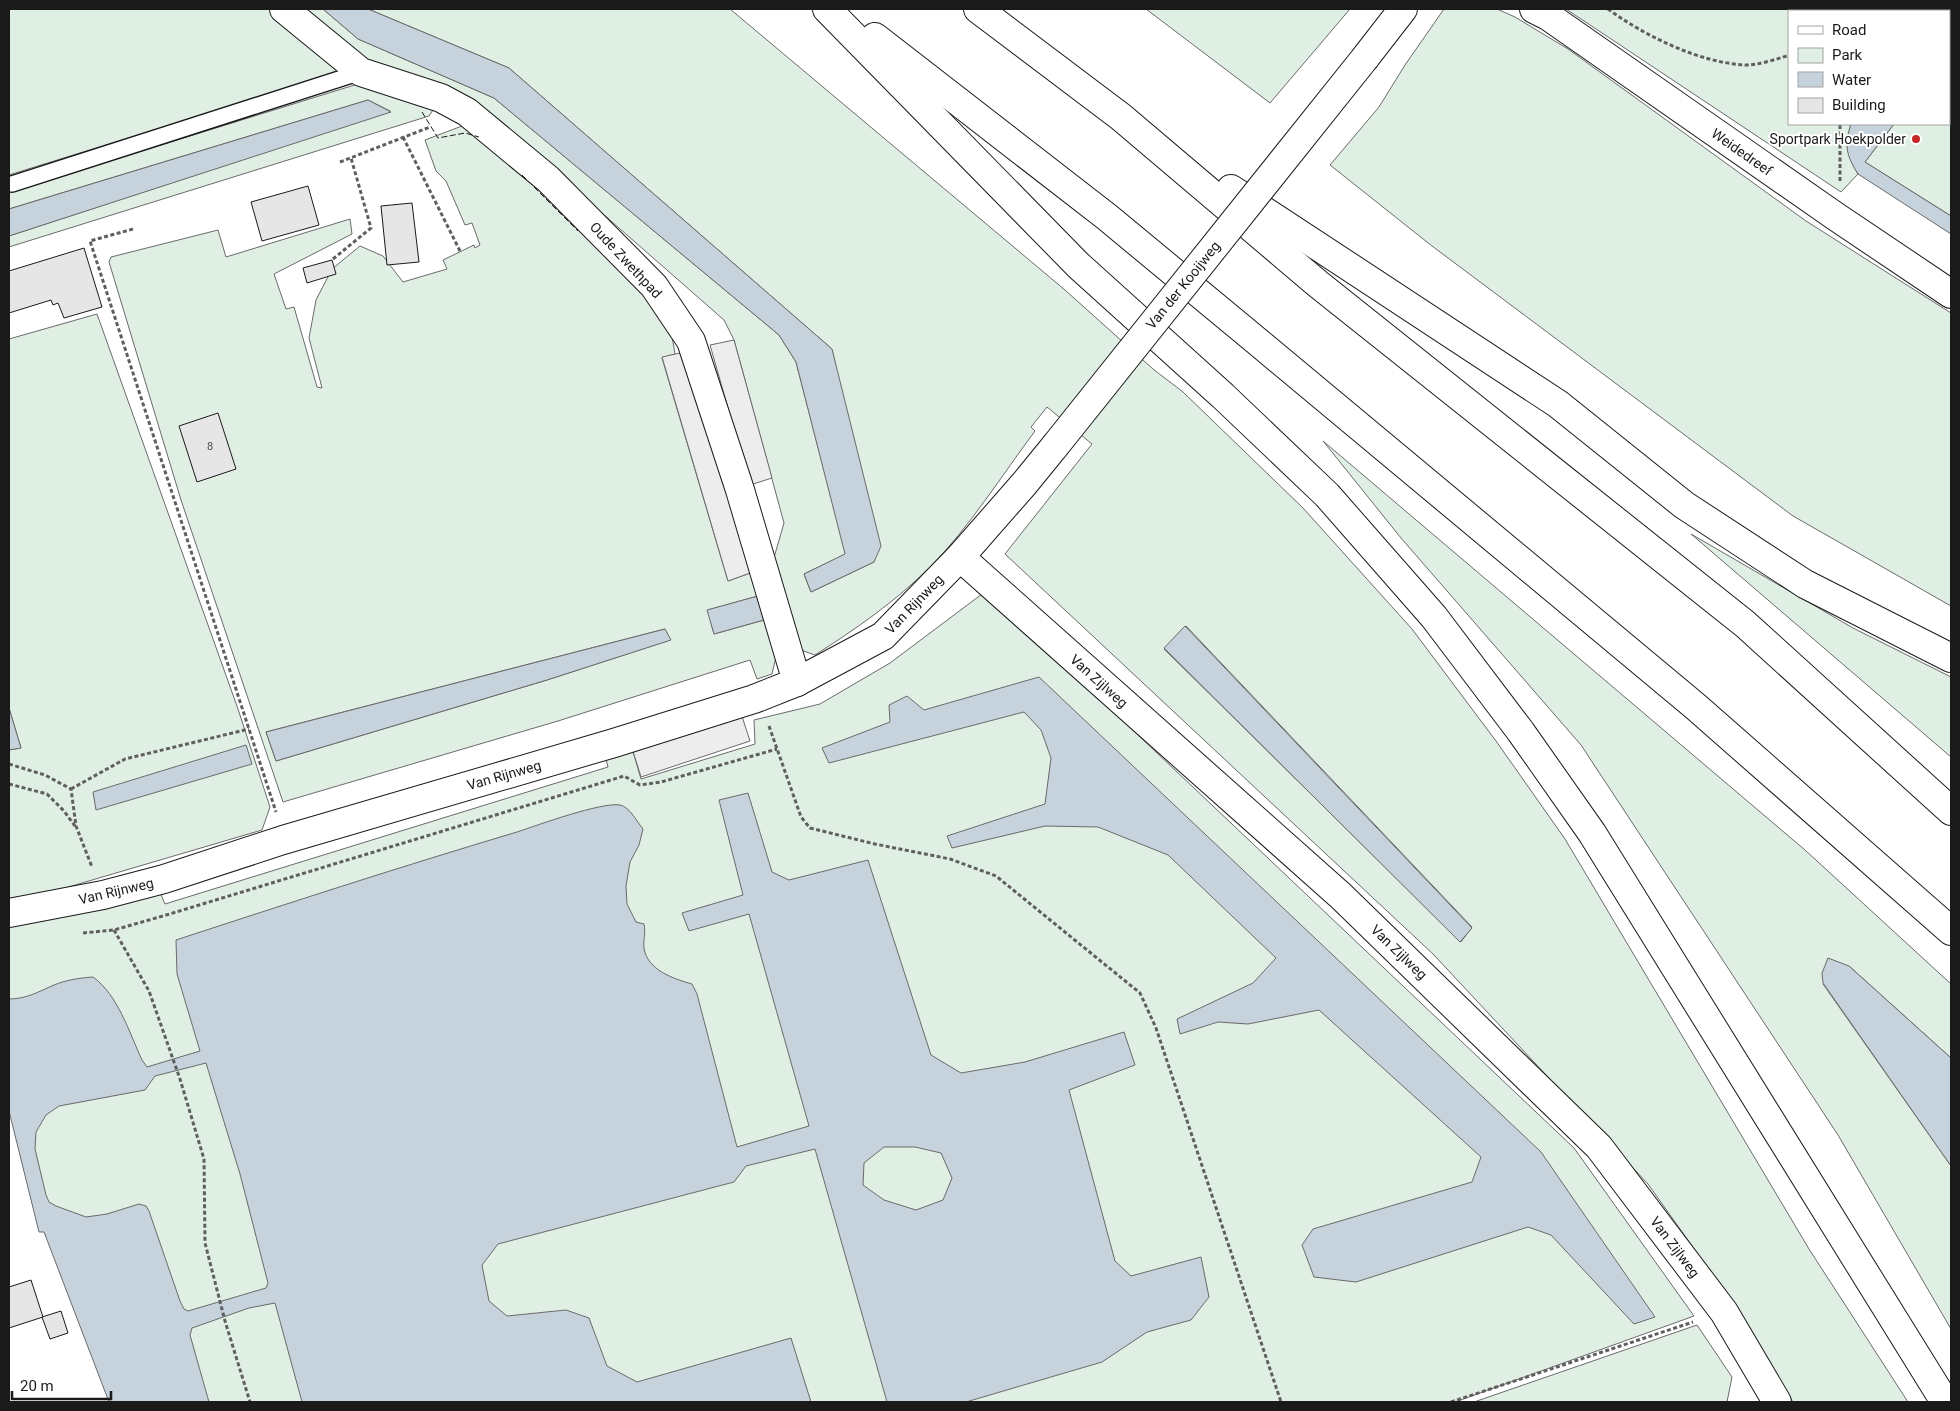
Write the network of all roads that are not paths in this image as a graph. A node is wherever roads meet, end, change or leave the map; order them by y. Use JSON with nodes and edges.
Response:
{"nodes":[{"id":1,"x":284,"y":9,"type":"edge"},
{"id":2,"x":827,"y":9,"type":"edge"},
{"id":3,"x":839,"y":9,"type":"edge"},
{"id":4,"x":978,"y":9,"type":"edge"},
{"id":5,"x":1403,"y":9,"type":"edge"},
{"id":6,"x":1534,"y":9,"type":"edge"},
{"id":7,"x":361,"y":72,"type":"junction"},
{"id":8,"x":1121,"y":117,"type":"junction"},
{"id":9,"x":12,"y":184,"type":"dead end"},
{"id":10,"x":1951,"y":294,"type":"edge"},
{"id":11,"x":960,"y":557,"type":"junction"},
{"id":12,"x":1951,"y":658,"type":"edge"},
{"id":13,"x":797,"y":682,"type":"junction"},
{"id":14,"x":1951,"y":811,"type":"edge"},
{"id":15,"x":9,"y":913,"type":"edge"},
{"id":16,"x":1951,"y":931,"type":"edge"},
{"id":17,"x":1777,"y":1402,"type":"edge"},
{"id":18,"x":1945,"y":1402,"type":"edge"}],
"edges":[{"from":1,"to":7,"type":"main road","name":"Oude Zwethpad"},
{"from":2,"to":18,"type":"main road"},
{"from":3,"to":16,"type":"main road"},
{"from":4,"to":8,"type":"main road"},
{"from":5,"to":11,"type":"main road","name":"Van der Kooijweg","bridge":true},
{"from":6,"to":10,"type":"main road","name":"Weidedreef"},
{"from":7,"to":9,"type":"lane"},
{"from":7,"to":13,"type":"main road","name":"Oude Zwethpad"},
{"from":8,"to":12,"type":"main road"},
{"from":8,"to":14,"type":"main road"},
{"from":11,"to":13,"type":"main road","name":"Van Rijnweg"},
{"from":11,"to":17,"type":"main road","name":"Van Zijlweg"},
{"from":13,"to":15,"type":"main road","name":"Van Rijnweg"}]}
